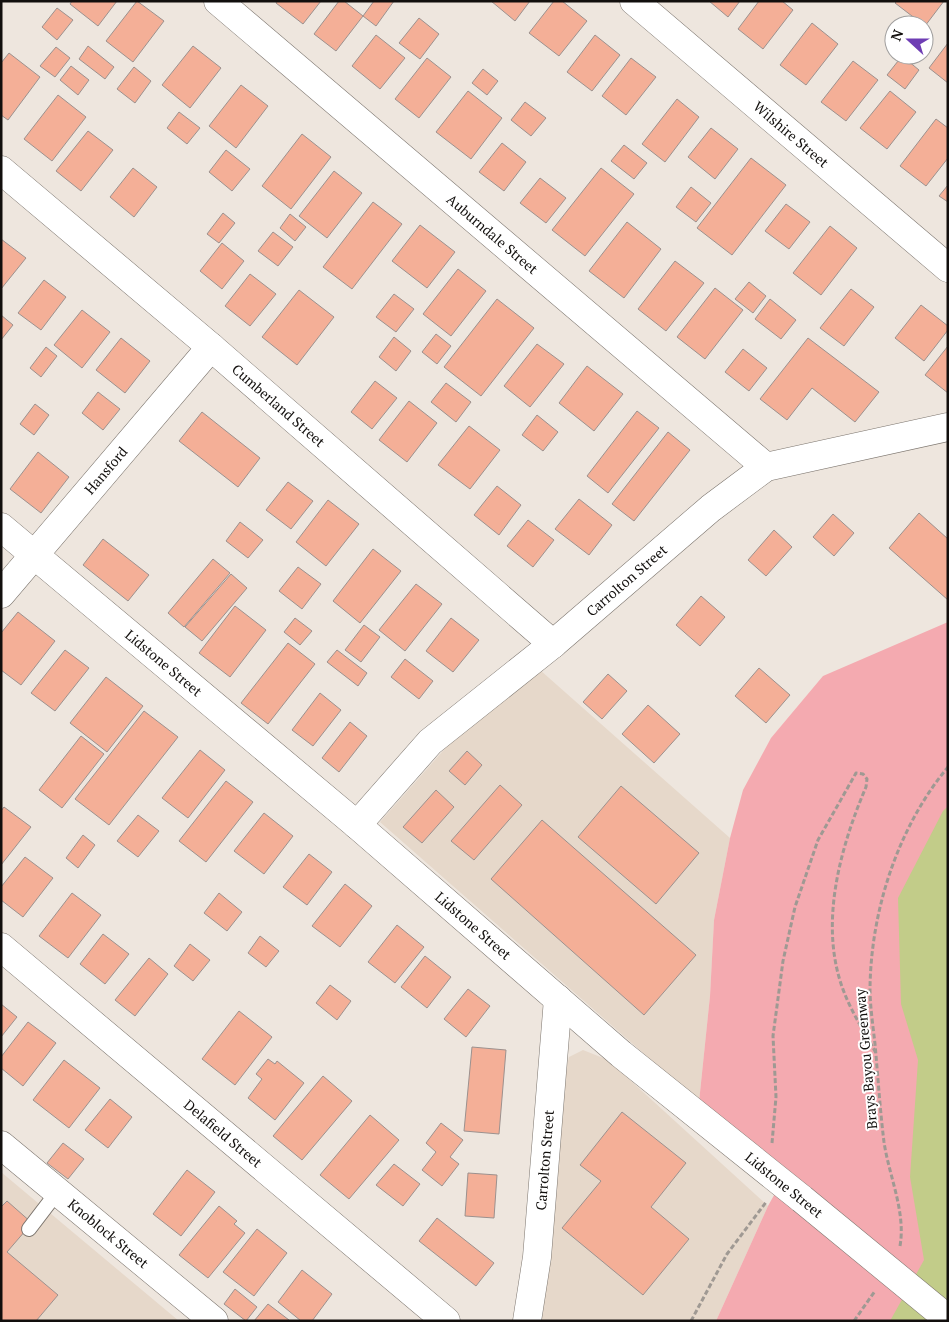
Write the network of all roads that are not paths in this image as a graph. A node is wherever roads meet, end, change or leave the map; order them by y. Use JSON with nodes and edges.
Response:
{"nodes":[{"id":1,"x":218,"y":1,"type":"edge"},
{"id":2,"x":634,"y":1,"type":"edge"},
{"id":3,"x":1,"y":170,"type":"edge"},
{"id":4,"x":948,"y":268,"type":"edge"},
{"id":5,"x":211,"y":346,"type":"junction"},
{"id":6,"x":948,"y":427,"type":"edge"},
{"id":7,"x":766,"y":467,"type":"junction"},
{"id":8,"x":1,"y":527,"type":"edge"},
{"id":9,"x":34,"y":555,"type":"junction"},
{"id":10,"x":1,"y":594,"type":"edge"},
{"id":11,"x":553,"y":644,"type":"junction"},
{"id":12,"x":357,"y":825,"type":"junction"},
{"id":13,"x":1,"y":947,"type":"edge"},
{"id":14,"x":558,"y":999,"type":"junction"},
{"id":15,"x":1,"y":1145,"type":"edge"},
{"id":16,"x":58,"y":1191,"type":"junction"},
{"id":17,"x":29,"y":1229,"type":"dead end"},
{"id":18,"x":948,"y":1319,"type":"edge"},
{"id":19,"x":214,"y":1321,"type":"edge"},
{"id":20,"x":446,"y":1321,"type":"edge"},
{"id":21,"x":527,"y":1321,"type":"edge"}],
"edges":[{"from":1,"to":7,"type":"street","name":"Auburndale Street"},
{"from":2,"to":4,"type":"street","name":"Wilshire Street"},
{"from":3,"to":5,"type":"street","name":"Cumberland Street"},
{"from":5,"to":9,"type":"street","name":"Hansford"},
{"from":5,"to":11,"type":"street","name":"Cumberland Street"},
{"from":6,"to":7,"type":"street","name":"Carrolton Street"},
{"from":7,"to":11,"type":"street","name":"Carrolton Street"},
{"from":8,"to":9,"type":"street","name":"Lidstone Street"},
{"from":9,"to":10,"type":"street","name":"Hansford"},
{"from":9,"to":12,"type":"street","name":"Lidstone Street"},
{"from":11,"to":12,"type":"street","name":"Carrolton Street"},
{"from":12,"to":14,"type":"street","name":"Lidstone Street"},
{"from":13,"to":20,"type":"street","name":"Delafield Street"},
{"from":14,"to":18,"type":"street","name":"Lidstone Street","bridge":true},
{"from":14,"to":21,"type":"street","name":"Carrolton Street"},
{"from":15,"to":16,"type":"street","name":"Knoblock Street"},
{"from":16,"to":17,"type":"lane"},
{"from":16,"to":19,"type":"street","name":"Knoblock Street"}]}
